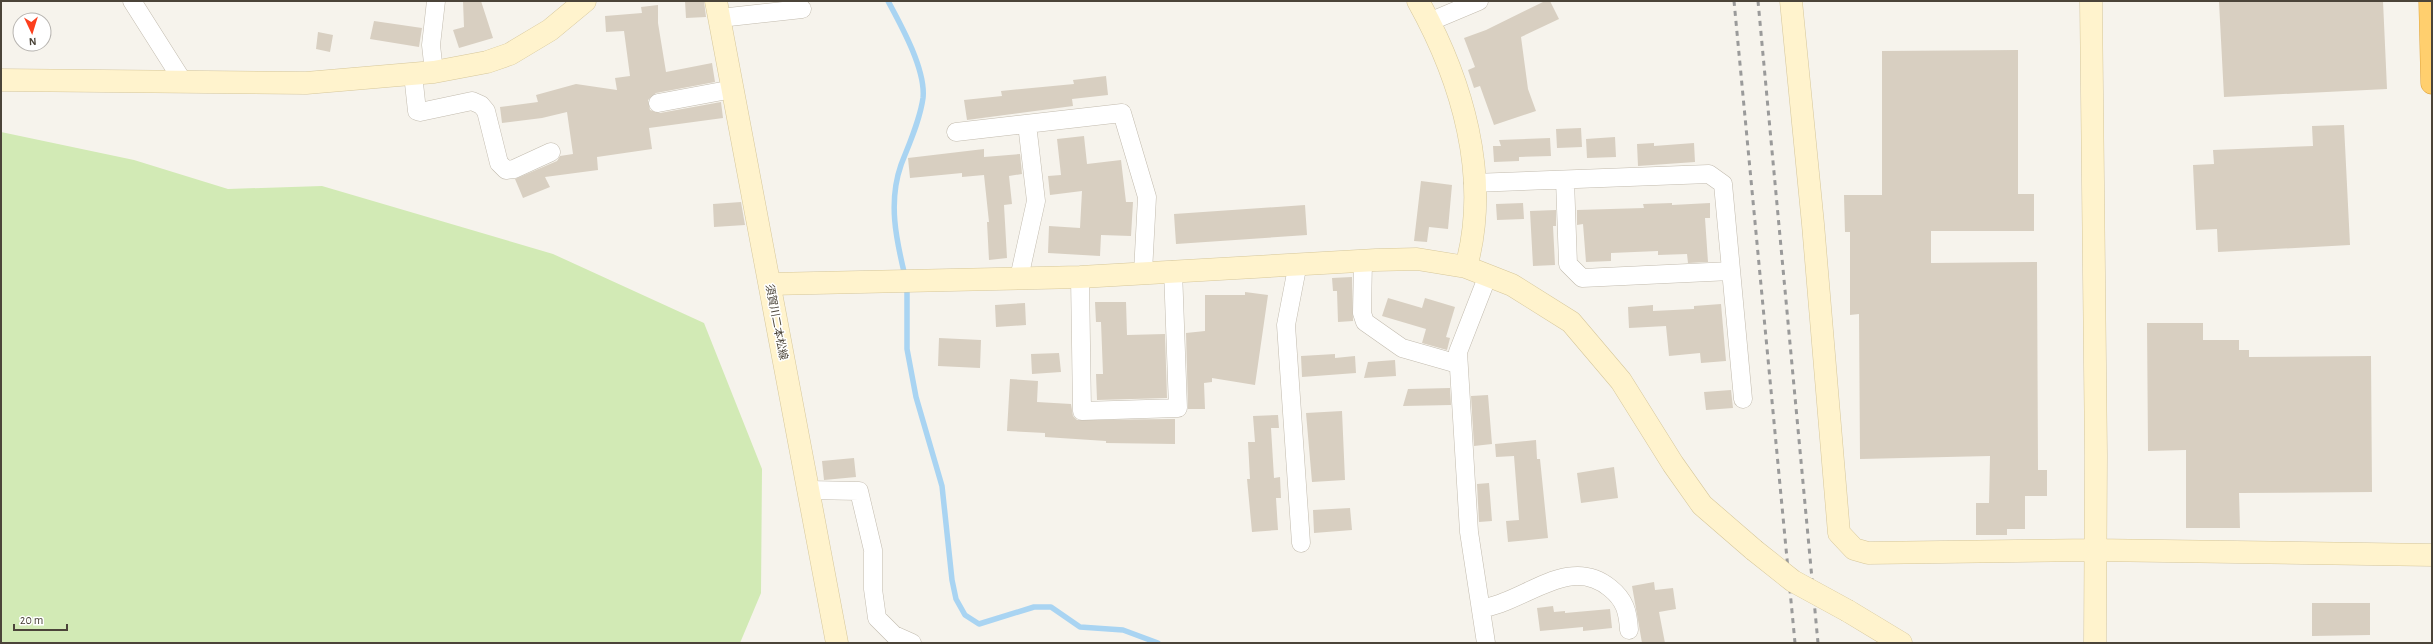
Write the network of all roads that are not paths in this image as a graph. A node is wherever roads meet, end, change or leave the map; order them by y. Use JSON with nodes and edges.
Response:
{"nodes":[{"id":1,"x":132,"y":1,"type":"edge"},
{"id":2,"x":149,"y":1,"type":"edge"},
{"id":3,"x":436,"y":1,"type":"edge"},
{"id":4,"x":585,"y":1,"type":"edge"},
{"id":5,"x":1418,"y":1,"type":"edge"},
{"id":6,"x":1480,"y":1,"type":"edge"},
{"id":7,"x":1791,"y":1,"type":"edge"},
{"id":8,"x":2091,"y":1,"type":"edge"},
{"id":9,"x":2430,"y":1,"type":"edge"},
{"id":10,"x":718,"y":9,"type":"edge"},
{"id":11,"x":802,"y":10,"type":"dead end"},
{"id":12,"x":144,"y":19,"type":"junction"},
{"id":13,"x":1429,"y":22,"type":"junction"},
{"id":14,"x":434,"y":72,"type":"junction"},
{"id":15,"x":413,"y":74,"type":"junction"},
{"id":16,"x":1,"y":80,"type":"edge"},
{"id":17,"x":184,"y":83,"type":"junction"},
{"id":18,"x":2432,"y":83,"type":"edge"},
{"id":19,"x":733,"y":89,"type":"junction"},
{"id":20,"x":658,"y":103,"type":"dead end"},
{"id":21,"x":1027,"y":124,"type":"junction"},
{"id":22,"x":956,"y":132,"type":"dead end"},
{"id":23,"x":551,"y":152,"type":"dead end"},
{"id":24,"x":1565,"y":180,"type":"junction"},
{"id":25,"x":1473,"y":183,"type":"junction"},
{"id":26,"x":1363,"y":260,"type":"junction"},
{"id":27,"x":1298,"y":263,"type":"junction"},
{"id":28,"x":1466,"y":267,"type":"junction"},
{"id":29,"x":1173,"y":270,"type":"junction"},
{"id":30,"x":1731,"y":271,"type":"junction"},
{"id":31,"x":1143,"y":272,"type":"junction"},
{"id":32,"x":1488,"y":275,"type":"junction"},
{"id":33,"x":1080,"y":277,"type":"junction"},
{"id":34,"x":1018,"y":278,"type":"junction"},
{"id":35,"x":770,"y":284,"type":"junction"},
{"id":36,"x":1458,"y":364,"type":"junction"},
{"id":37,"x":1743,"y":398,"type":"dead end"},
{"id":38,"x":808,"y":490,"type":"junction"},
{"id":39,"x":1301,"y":543,"type":"dead end"},
{"id":40,"x":2094,"y":550,"type":"junction"},
{"id":41,"x":2432,"y":555,"type":"edge"},
{"id":42,"x":1481,"y":609,"type":"junction"},
{"id":43,"x":1629,"y":630,"type":"dead end"},
{"id":44,"x":837,"y":643,"type":"edge"},
{"id":45,"x":912,"y":643,"type":"edge"},
{"id":46,"x":1486,"y":643,"type":"edge"},
{"id":47,"x":1901,"y":643,"type":"edge"},
{"id":48,"x":2095,"y":643,"type":"edge"}],
"edges":[{"from":1,"to":12,"type":"street"},
{"from":2,"to":12,"type":"street"},
{"from":3,"to":14,"type":"street"},
{"from":4,"to":14,"type":"street"},
{"from":5,"to":13,"type":"street"},
{"from":6,"to":13,"type":"street"},
{"from":7,"to":40,"type":"street"},
{"from":8,"to":40,"type":"street"},
{"from":9,"to":18,"type":"highway"},
{"from":10,"to":11,"type":"street"},
{"from":10,"to":19,"type":"street","name":"須賀川二本松線"},
{"from":12,"to":17,"type":"street"},
{"from":13,"to":25,"type":"street"},
{"from":14,"to":15,"type":"street"},
{"from":15,"to":17,"type":"street"},
{"from":15,"to":23,"type":"street"},
{"from":16,"to":17,"type":"street"},
{"from":19,"to":20,"type":"street"},
{"from":19,"to":35,"type":"street","name":"須賀川二本松線"},
{"from":21,"to":22,"type":"street"},
{"from":21,"to":31,"type":"street"},
{"from":21,"to":34,"type":"street"},
{"from":24,"to":25,"type":"street"},
{"from":24,"to":30,"type":"street"},
{"from":24,"to":30,"type":"street"},
{"from":25,"to":28,"type":"street"},
{"from":26,"to":27,"type":"street"},
{"from":26,"to":28,"type":"street"},
{"from":26,"to":36,"type":"street"},
{"from":27,"to":29,"type":"street"},
{"from":27,"to":39,"type":"street"},
{"from":28,"to":32,"type":"street"},
{"from":29,"to":31,"type":"street"},
{"from":29,"to":33,"type":"street"},
{"from":30,"to":37,"type":"street"},
{"from":31,"to":33,"type":"street"},
{"from":32,"to":36,"type":"street"},
{"from":32,"to":47,"type":"street","bridge":true},
{"from":33,"to":34,"type":"street"},
{"from":34,"to":35,"type":"street"},
{"from":35,"to":38,"type":"street","name":"須賀川二本松線"},
{"from":36,"to":42,"type":"street"},
{"from":38,"to":44,"type":"street","name":"須賀川二本松線"},
{"from":38,"to":45,"type":"street"},
{"from":40,"to":41,"type":"street"},
{"from":40,"to":48,"type":"street"},
{"from":42,"to":43,"type":"street"},
{"from":42,"to":46,"type":"street"}]}
